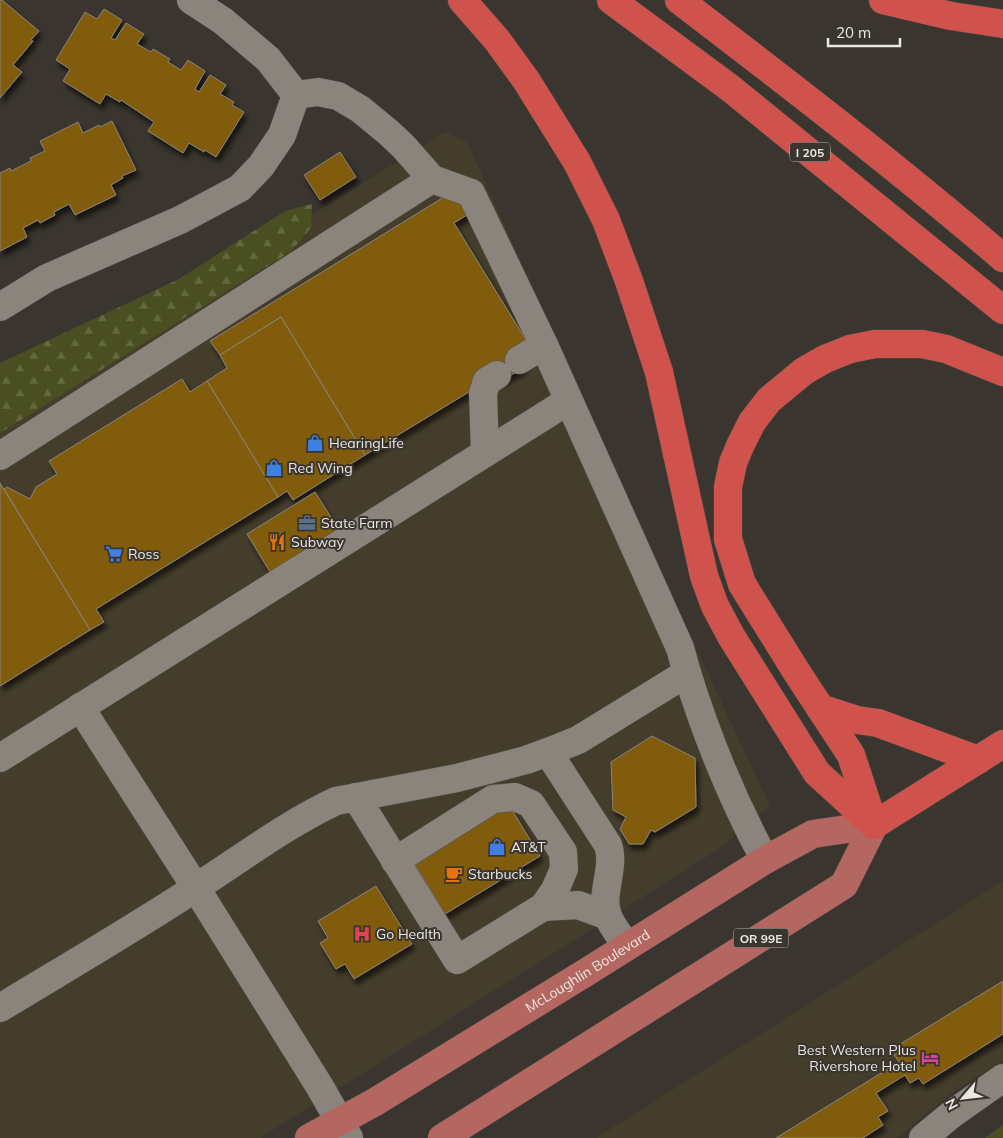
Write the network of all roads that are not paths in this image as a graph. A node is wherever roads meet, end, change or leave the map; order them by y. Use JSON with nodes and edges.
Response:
{"nodes":[{"id":1,"x":191,"y":0,"type":"edge"},
{"id":2,"x":462,"y":0,"type":"edge"},
{"id":3,"x":611,"y":0,"type":"edge"},
{"id":4,"x":679,"y":0,"type":"edge"},
{"id":5,"x":883,"y":0,"type":"edge"},
{"id":6,"x":1003,"y":24,"type":"edge"},
{"id":7,"x":296,"y":95,"type":"junction"},
{"id":8,"x":432,"y":179,"type":"junction"},
{"id":9,"x":1003,"y":258,"type":"edge"},
{"id":10,"x":0,"y":307,"type":"edge"},
{"id":11,"x":1003,"y":310,"type":"edge"},
{"id":12,"x":544,"y":344,"type":"junction"},
{"id":13,"x":1003,"y":372,"type":"edge"},
{"id":14,"x":568,"y":401,"type":"junction"},
{"id":15,"x":485,"y":453,"type":"junction"},
{"id":16,"x":0,"y":456,"type":"edge"},
{"id":17,"x":687,"y":673,"type":"junction"},
{"id":18,"x":80,"y":707,"type":"junction"},
{"id":19,"x":820,"y":708,"type":"junction"},
{"id":20,"x":1003,"y":744,"type":"edge"},
{"id":21,"x":548,"y":752,"type":"junction"},
{"id":22,"x":0,"y":758,"type":"edge"},
{"id":23,"x":978,"y":760,"type":"junction"},
{"id":24,"x":356,"y":797,"type":"junction"},
{"id":25,"x":874,"y":826,"type":"junction"},
{"id":26,"x":765,"y":860,"type":"junction"},
{"id":27,"x":395,"y":861,"type":"junction"},
{"id":28,"x":196,"y":888,"type":"junction"},
{"id":29,"x":543,"y":907,"type":"junction"},
{"id":30,"x":608,"y":916,"type":"junction"},
{"id":31,"x":627,"y":946,"type":"junction"},
{"id":32,"x":0,"y":1008,"type":"edge"},
{"id":33,"x":1003,"y":1078,"type":"edge"},
{"id":34,"x":345,"y":1129,"type":"edge"},
{"id":35,"x":309,"y":1138,"type":"edge"},
{"id":36,"x":442,"y":1138,"type":"edge"},
{"id":37,"x":923,"y":1138,"type":"edge"}],
"edges":[{"from":1,"to":7,"type":"street"},
{"from":2,"to":25,"type":"highway"},
{"from":3,"to":11,"type":"highway","number":"I 205"},
{"from":4,"to":9,"type":"highway","number":"I 205"},
{"from":5,"to":6,"type":"highway"},
{"from":7,"to":8,"type":"street"},
{"from":7,"to":10,"type":"street"},
{"from":8,"to":12,"type":"street"},
{"from":8,"to":16,"type":"street"},
{"from":12,"to":14,"type":"street"},
{"from":12,"to":15,"type":"street"},
{"from":13,"to":19,"type":"highway"},
{"from":14,"to":15,"type":"street"},
{"from":14,"to":17,"type":"street"},
{"from":15,"to":18,"type":"street"},
{"from":17,"to":21,"type":"street"},
{"from":17,"to":26,"type":"street"},
{"from":18,"to":22,"type":"street"},
{"from":18,"to":28,"type":"street"},
{"from":19,"to":23,"type":"highway"},
{"from":19,"to":25,"type":"highway"},
{"from":20,"to":23,"type":"highway","name":"McLoughlin Boulevard"},
{"from":21,"to":24,"type":"street"},
{"from":21,"to":30,"type":"street"},
{"from":23,"to":25,"type":"highway","name":"McLoughlin Boulevard"},
{"from":24,"to":27,"type":"street"},
{"from":24,"to":28,"type":"street"},
{"from":25,"to":26,"type":"main road","name":"McLoughlin Boulevard"},
{"from":25,"to":36,"type":"main road","number":"OR 99E"},
{"from":26,"to":31,"type":"main road","name":"McLoughlin Boulevard"},
{"from":27,"to":29,"type":"street"},
{"from":27,"to":29,"type":"street"},
{"from":28,"to":32,"type":"street"},
{"from":28,"to":34,"type":"street"},
{"from":29,"to":30,"type":"street"},
{"from":30,"to":31,"type":"street"},
{"from":31,"to":34,"type":"main road","name":"McLoughlin Boulevard"},
{"from":33,"to":37,"type":"street"},
{"from":34,"to":35,"type":"main road","name":"McLoughlin Boulevard"}]}
